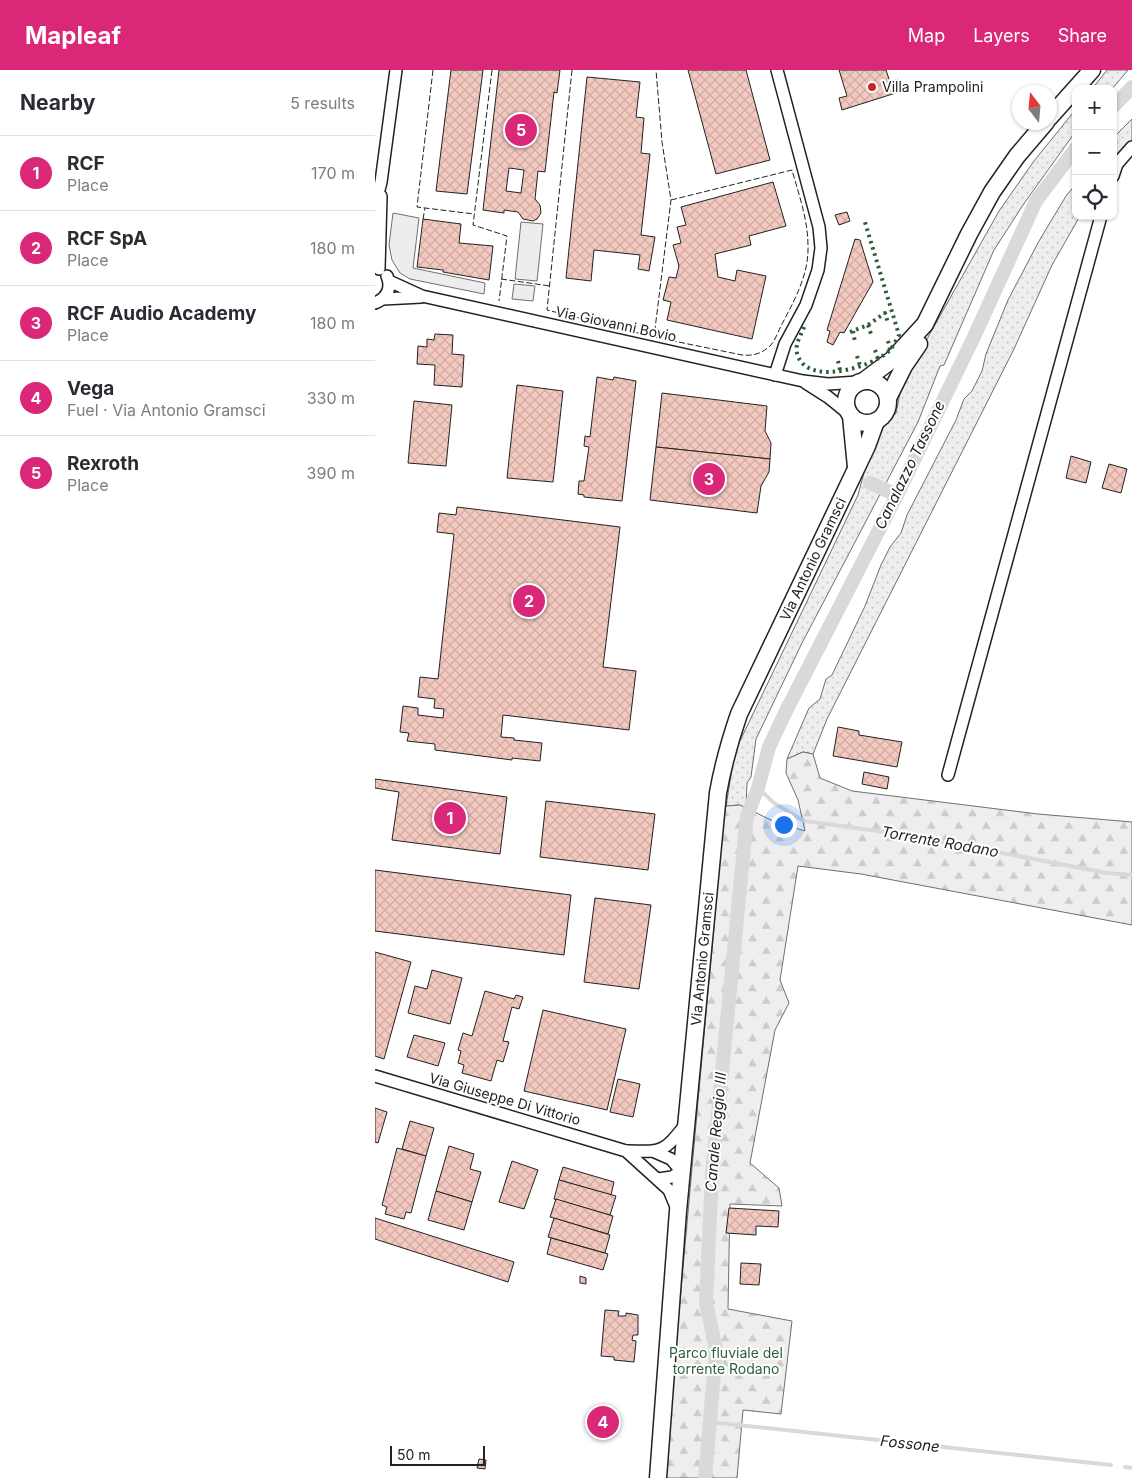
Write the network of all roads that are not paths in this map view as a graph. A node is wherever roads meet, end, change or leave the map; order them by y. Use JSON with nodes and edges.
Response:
{"nodes":[{"id":1,"x":396,"y":70,"type":"edge"},
{"id":2,"x":777,"y":70,"type":"edge"},
{"id":3,"x":1092,"y":70,"type":"edge"},
{"id":4,"x":1057,"y":109,"type":"edge"},
{"id":5,"x":1038,"y":130,"type":"edge"},
{"id":6,"x":1132,"y":147,"type":"edge"},
{"id":7,"x":379,"y":165,"type":"edge"},
{"id":8,"x":1113,"y":175,"type":"edge"},
{"id":9,"x":381,"y":182,"type":"junction"},
{"id":10,"x":375,"y":205,"type":"edge"},
{"id":11,"x":1100,"y":220,"type":"edge"},
{"id":12,"x":377,"y":269,"type":"edge"},
{"id":13,"x":389,"y":281,"type":"junction"},
{"id":14,"x":422,"y":296,"type":"junction"},
{"id":15,"x":377,"y":303,"type":"edge"},
{"id":16,"x":925,"y":324,"type":"junction"},
{"id":17,"x":775,"y":375,"type":"junction"},
{"id":18,"x":803,"y":381,"type":"junction"},
{"id":19,"x":862,"y":381,"type":"junction"},
{"id":20,"x":888,"y":398,"type":"junction"},
{"id":21,"x":850,"y":415,"type":"junction"},
{"id":22,"x":876,"y":421,"type":"junction"},
{"id":23,"x":856,"y":467,"type":"junction"},
{"id":24,"x":948,"y":775,"type":"dead end"},
{"id":25,"x":375,"y":1076,"type":"edge"},
{"id":26,"x":686,"y":1124,"type":"junction"},
{"id":27,"x":626,"y":1151,"type":"junction"},
{"id":28,"x":655,"y":1152,"type":"junction"},
{"id":29,"x":681,"y":1171,"type":"junction"},
{"id":30,"x":657,"y":1179,"type":"junction"},
{"id":31,"x":678,"y":1212,"type":"junction"},
{"id":32,"x":658,"y":1478,"type":"edge"}],
"edges":[{"from":1,"to":7,"type":"street"},
{"from":2,"to":17,"type":"street"},
{"from":3,"to":4,"type":"street"},
{"from":5,"to":16,"type":"street","name":"Via Antonio Gramsci"},
{"from":6,"to":8,"type":"street"},
{"from":7,"to":9,"type":"street"},
{"from":9,"to":10,"type":"street"},
{"from":9,"to":12,"type":"street"},
{"from":11,"to":24,"type":"street"},
{"from":12,"to":13,"type":"street"},
{"from":13,"to":14,"type":"street","name":"Via Giovanni Bovio"},
{"from":13,"to":15,"type":"street"},
{"from":14,"to":15,"type":"street","name":"Via Giovanni Bovio"},
{"from":14,"to":17,"type":"street","name":"Via Giovanni Bovio"},
{"from":16,"to":19,"type":"street","name":"Via Antonio Gramsci"},
{"from":16,"to":20,"type":"street","name":"Via Antonio Gramsci"},
{"from":17,"to":18,"type":"street","name":"Via Giovanni Bovio"},
{"from":18,"to":19,"type":"street","name":"Via Giovanni Bovio"},
{"from":18,"to":21,"type":"street","name":"Via Giovanni Bovio"},
{"from":19,"to":20,"type":"street"},
{"from":19,"to":21,"type":"street","name":"Via Antonio Gramsci"},
{"from":20,"to":22,"type":"street","name":"Via Antonio Gramsci"},
{"from":21,"to":22,"type":"street"},
{"from":21,"to":23,"type":"street","name":"Via Antonio Gramsci"},
{"from":22,"to":23,"type":"street","name":"Via Antonio Gramsci"},
{"from":23,"to":26,"type":"street","name":"Via Antonio Gramsci"},
{"from":25,"to":27,"type":"street","name":"Via Giuseppe Di Vittorio"},
{"from":26,"to":28,"type":"street"},
{"from":26,"to":29,"type":"street","name":"Via Antonio Gramsci"},
{"from":27,"to":28,"type":"street","name":"Via Giuseppe Di Vittorio"},
{"from":27,"to":30,"type":"street","name":"Via Giuseppe Di Vittorio"},
{"from":28,"to":29,"type":"street","name":"Via Giuseppe Di Vittorio"},
{"from":29,"to":30,"type":"street"},
{"from":29,"to":31,"type":"street","name":"Via Antonio Gramsci"},
{"from":30,"to":31,"type":"street","name":"Via Giuseppe Di Vittorio"},
{"from":31,"to":32,"type":"street","name":"Via Antonio Gramsci"}]}
